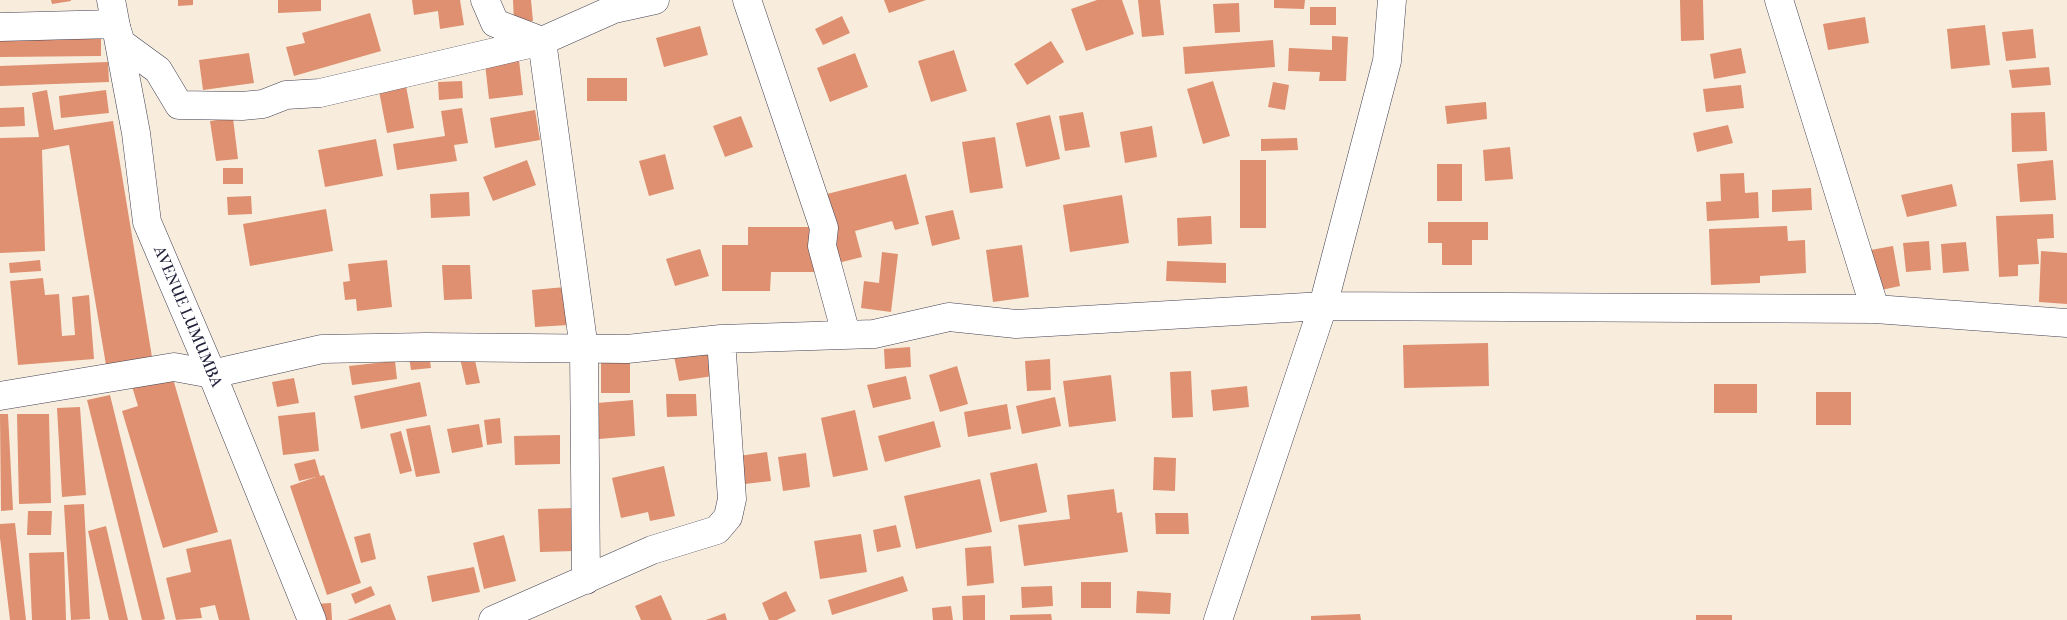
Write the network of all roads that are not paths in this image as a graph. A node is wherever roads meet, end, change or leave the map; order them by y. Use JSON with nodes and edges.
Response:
{"nodes":[{"id":1,"x":485,"y":0,"type":"edge"},
{"id":2,"x":655,"y":0,"type":"edge"},
{"id":3,"x":747,"y":0,"type":"edge"},
{"id":4,"x":1392,"y":0,"type":"edge"},
{"id":5,"x":1779,"y":0,"type":"edge"},
{"id":6,"x":113,"y":12,"type":"edge"},
{"id":7,"x":0,"y":28,"type":"edge"},
{"id":8,"x":542,"y":41,"type":"junction"},
{"id":9,"x":1323,"y":306,"type":"junction"},
{"id":10,"x":1875,"y":309,"type":"junction"},
{"id":11,"x":2067,"y":323,"type":"edge"},
{"id":12,"x":846,"y":334,"type":"junction"},
{"id":13,"x":721,"y":339,"type":"junction"},
{"id":14,"x":584,"y":349,"type":"junction"},
{"id":15,"x":212,"y":374,"type":"junction"},
{"id":16,"x":0,"y":396,"type":"edge"},
{"id":17,"x":586,"y":580,"type":"junction"},
{"id":18,"x":312,"y":620,"type":"edge"},
{"id":19,"x":493,"y":620,"type":"edge"},
{"id":20,"x":1218,"y":620,"type":"edge"}],
"edges":[{"from":1,"to":8,"type":"street"},
{"from":2,"to":8,"type":"street"},
{"from":3,"to":12,"type":"street"},
{"from":4,"to":9,"type":"street"},
{"from":5,"to":10,"type":"street"},
{"from":6,"to":7,"type":"street"},
{"from":6,"to":8,"type":"street"},
{"from":6,"to":15,"type":"street","name":"AVENUE LUMUMBA"},
{"from":8,"to":14,"type":"street"},
{"from":9,"to":10,"type":"street"},
{"from":9,"to":12,"type":"street"},
{"from":9,"to":20,"type":"street"},
{"from":10,"to":11,"type":"street"},
{"from":12,"to":13,"type":"street"},
{"from":13,"to":14,"type":"street"},
{"from":13,"to":17,"type":"street"},
{"from":14,"to":15,"type":"street"},
{"from":14,"to":17,"type":"street"},
{"from":15,"to":16,"type":"street"},
{"from":15,"to":18,"type":"street","name":"AVENUE LUMUMBA"},
{"from":17,"to":19,"type":"street"}]}
